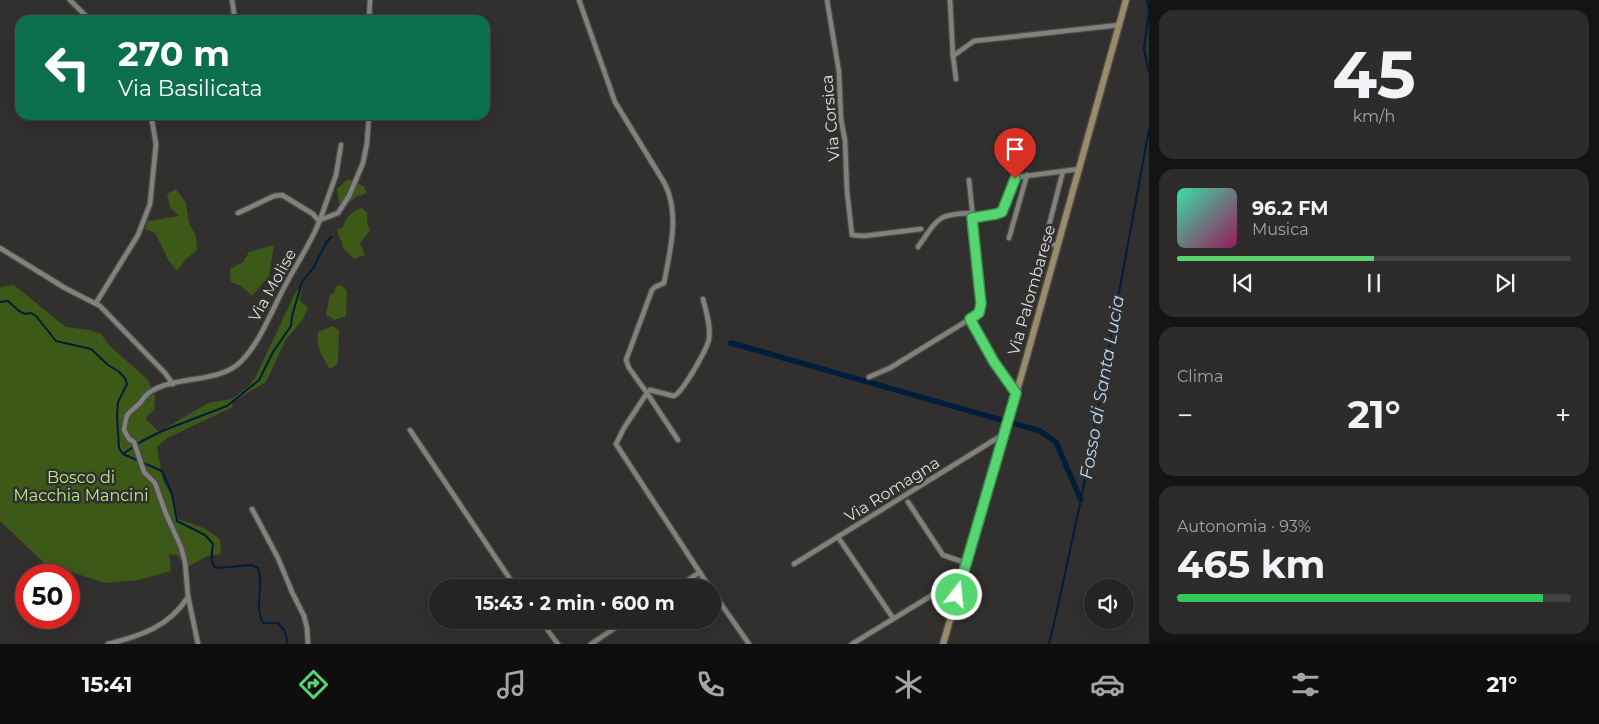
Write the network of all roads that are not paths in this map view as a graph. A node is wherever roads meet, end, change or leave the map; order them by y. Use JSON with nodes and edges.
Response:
{"nodes":[{"id":1,"x":70,"y":0,"type":"edge"},
{"id":2,"x":232,"y":0,"type":"edge"},
{"id":3,"x":370,"y":0,"type":"edge"},
{"id":4,"x":579,"y":0,"type":"edge"},
{"id":5,"x":827,"y":0,"type":"edge"},
{"id":6,"x":950,"y":0,"type":"edge"},
{"id":7,"x":1126,"y":0,"type":"edge"},
{"id":8,"x":85,"y":15,"type":"edge"},
{"id":9,"x":234,"y":15,"type":"edge"},
{"id":10,"x":370,"y":15,"type":"edge"},
{"id":11,"x":1119,"y":25,"type":"junction"},
{"id":12,"x":953,"y":56,"type":"junction"},
{"id":13,"x":956,"y":79,"type":"dead end"},
{"id":14,"x":152,"y":120,"type":"edge"},
{"id":15,"x":369,"y":120,"type":"edge"},
{"id":16,"x":341,"y":145,"type":"dead end"},
{"id":17,"x":1079,"y":169,"type":"junction"},
{"id":18,"x":1063,"y":171,"type":"junction"},
{"id":19,"x":1027,"y":175,"type":"junction"},
{"id":20,"x":969,"y":180,"type":"dead end"},
{"id":21,"x":238,"y":213,"type":"dead end"},
{"id":22,"x":972,"y":216,"type":"junction"},
{"id":23,"x":320,"y":221,"type":"junction"},
{"id":24,"x":921,"y":229,"type":"dead end"},
{"id":25,"x":1009,"y":238,"type":"dead end"},
{"id":26,"x":1058,"y":246,"type":"junction"},
{"id":27,"x":918,"y":247,"type":"dead end"},
{"id":28,"x":0,"y":248,"type":"edge"},
{"id":29,"x":703,"y":299,"type":"dead end"},
{"id":30,"x":96,"y":303,"type":"junction"},
{"id":31,"x":970,"y":319,"type":"junction"},
{"id":32,"x":869,"y":377,"type":"dead end"},
{"id":33,"x":173,"y":384,"type":"junction"},
{"id":34,"x":649,"y":392,"type":"junction"},
{"id":35,"x":1016,"y":393,"type":"junction"},
{"id":36,"x":410,"y":430,"type":"dead end"},
{"id":37,"x":1003,"y":438,"type":"junction"},
{"id":38,"x":678,"y":440,"type":"dead end"},
{"id":39,"x":908,"y":502,"type":"dead end"},
{"id":40,"x":252,"y":509,"type":"dead end"},
{"id":41,"x":838,"y":537,"type":"junction"},
{"id":42,"x":794,"y":564,"type":"dead end"},
{"id":43,"x":966,"y":564,"type":"junction"},
{"id":44,"x":700,"y":572,"type":"junction"},
{"id":45,"x":962,"y":577,"type":"junction"},
{"id":46,"x":510,"y":579,"type":"edge"},
{"id":47,"x":690,"y":579,"type":"edge"},
{"id":48,"x":704,"y":579,"type":"edge"},
{"id":49,"x":188,"y":596,"type":"junction"},
{"id":50,"x":721,"y":604,"type":"edge"},
{"id":51,"x":893,"y":618,"type":"junction"},
{"id":52,"x":547,"y":629,"type":"edge"},
{"id":53,"x":614,"y":629,"type":"edge"},
{"id":54,"x":108,"y":644,"type":"edge"},
{"id":55,"x":198,"y":644,"type":"edge"},
{"id":56,"x":308,"y":644,"type":"edge"},
{"id":57,"x":558,"y":644,"type":"edge"},
{"id":58,"x":591,"y":644,"type":"edge"},
{"id":59,"x":749,"y":644,"type":"edge"},
{"id":60,"x":852,"y":644,"type":"edge"},
{"id":61,"x":943,"y":644,"type":"edge"}],
"edges":[{"from":1,"to":8,"type":"street"},
{"from":2,"to":9,"type":"street"},
{"from":3,"to":10,"type":"street"},
{"from":4,"to":34,"type":"street"},
{"from":5,"to":24,"type":"street","name":"Via Corsica"},
{"from":6,"to":12,"type":"street"},
{"from":7,"to":11,"type":"main road","name":"Via Palombarese"},
{"from":11,"to":12,"type":"street"},
{"from":11,"to":17,"type":"main road","name":"Via Palombarese"},
{"from":12,"to":13,"type":"street"},
{"from":14,"to":30,"type":"street"},
{"from":15,"to":23,"type":"street"},
{"from":16,"to":23,"type":"street","name":"Via Molise"},
{"from":17,"to":18,"type":"street"},
{"from":17,"to":26,"type":"main road","name":"Via Palombarese"},
{"from":18,"to":19,"type":"street"},
{"from":18,"to":26,"type":"street"},
{"from":19,"to":22,"type":"street"},
{"from":19,"to":25,"type":"street"},
{"from":20,"to":22,"type":"street"},
{"from":21,"to":23,"type":"street"},
{"from":22,"to":27,"type":"street"},
{"from":22,"to":31,"type":"street"},
{"from":23,"to":33,"type":"street","name":"Via Molise"},
{"from":26,"to":35,"type":"main road","name":"Via Palombarese"},
{"from":28,"to":30,"type":"street"},
{"from":29,"to":34,"type":"street"},
{"from":30,"to":33,"type":"street"},
{"from":31,"to":32,"type":"street"},
{"from":31,"to":35,"type":"street"},
{"from":33,"to":49,"type":"street","name":"Via Molise"},
{"from":34,"to":38,"type":"street"},
{"from":34,"to":44,"type":"street"},
{"from":35,"to":37,"type":"main road","name":"Via Palombarese"},
{"from":36,"to":46,"type":"street"},
{"from":37,"to":41,"type":"street","name":"Via Romagna"},
{"from":37,"to":43,"type":"main road","name":"Via Palombarese"},
{"from":39,"to":43,"type":"street"},
{"from":40,"to":56,"type":"street"},
{"from":41,"to":42,"type":"street","name":"Via Romagna"},
{"from":41,"to":51,"type":"street"},
{"from":43,"to":45,"type":"main road","name":"Via Palombarese"},
{"from":44,"to":47,"type":"street"},
{"from":44,"to":48,"type":"street"},
{"from":45,"to":51,"type":"street"},
{"from":45,"to":61,"type":"main road","name":"Via Palombarese"},
{"from":49,"to":54,"type":"street"},
{"from":49,"to":55,"type":"street"},
{"from":50,"to":59,"type":"street"},
{"from":51,"to":60,"type":"street"},
{"from":52,"to":57,"type":"street"},
{"from":53,"to":58,"type":"street"}]}
